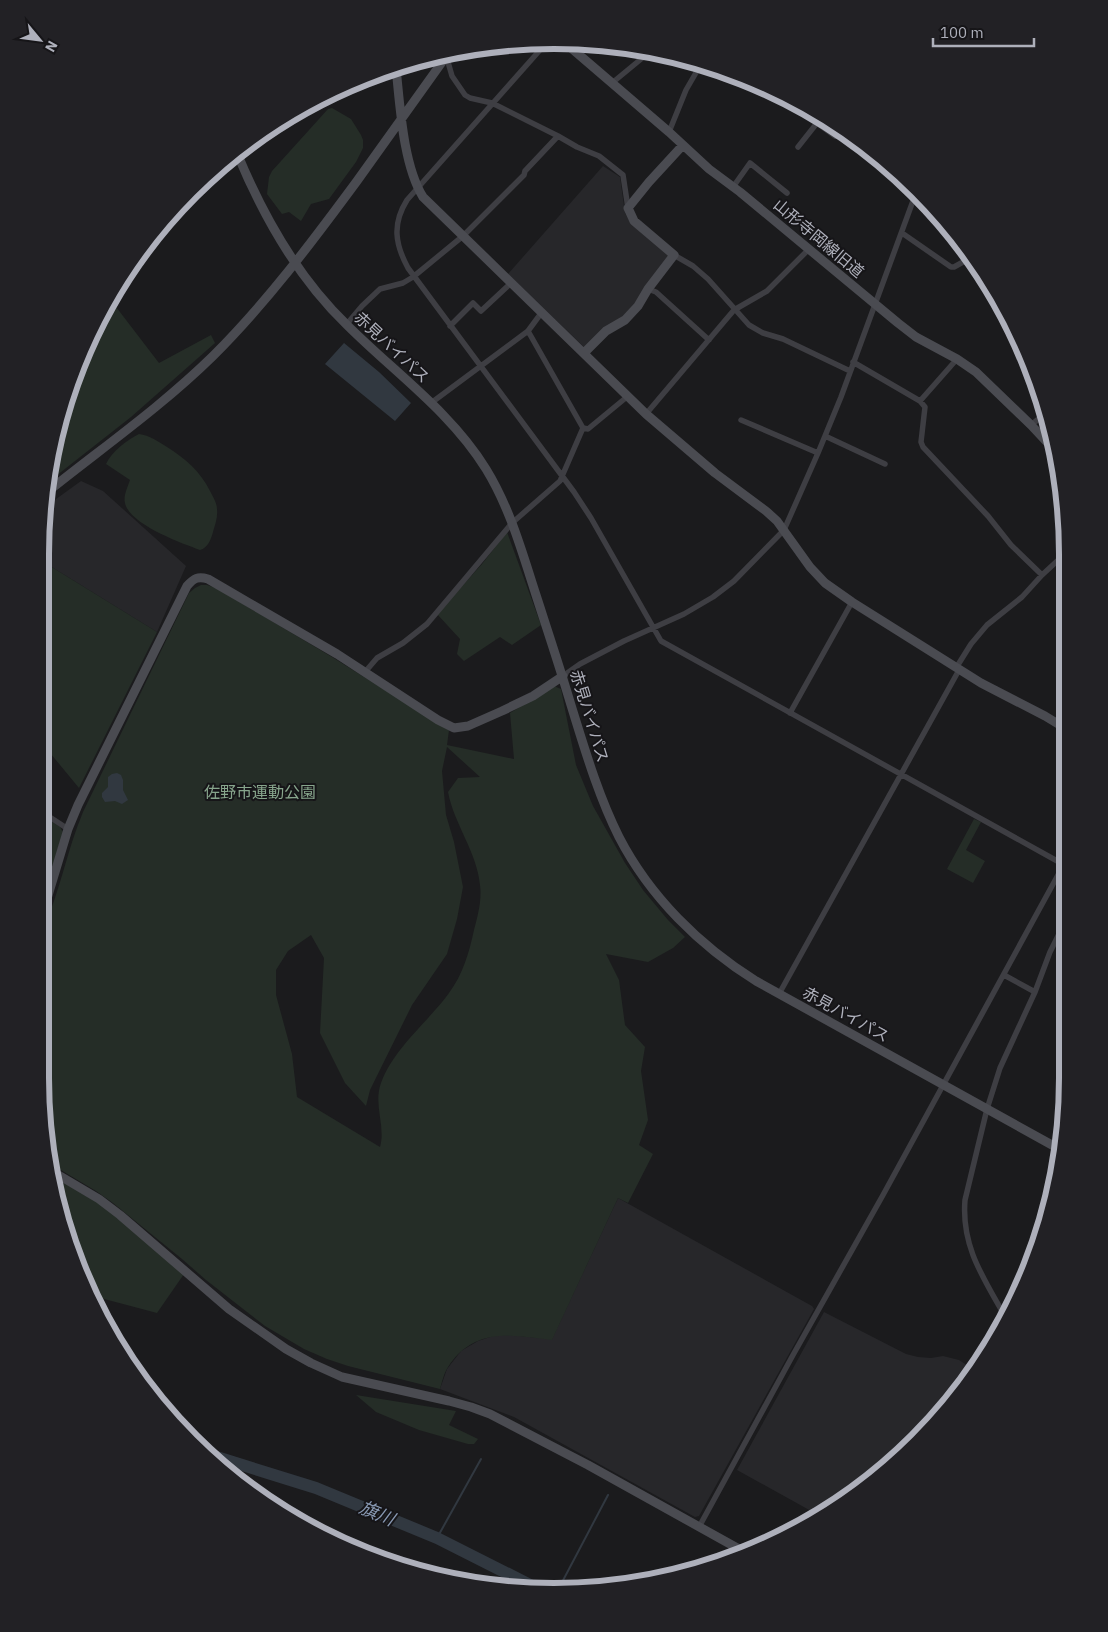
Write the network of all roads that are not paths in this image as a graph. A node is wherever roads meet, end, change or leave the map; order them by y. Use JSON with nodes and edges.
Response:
{"nodes":[{"id":1,"x":540,"y":49,"type":"edge"},
{"id":2,"x":573,"y":50,"type":"edge"},
{"id":3,"x":644,"y":57,"type":"edge"},
{"id":4,"x":448,"y":60,"type":"edge"},
{"id":5,"x":441,"y":61,"type":"edge"},
{"id":6,"x":698,"y":70,"type":"edge"},
{"id":7,"x":397,"y":74,"type":"edge"},
{"id":8,"x":612,"y":83,"type":"junction"},
{"id":9,"x":492,"y":103,"type":"junction"},
{"id":10,"x":402,"y":119,"type":"junction"},
{"id":11,"x":669,"y":132,"type":"junction"},
{"id":12,"x":836,"y":135,"type":"edge"},
{"id":13,"x":558,"y":136,"type":"junction"},
{"id":14,"x":683,"y":145,"type":"junction"},
{"id":15,"x":798,"y":147,"type":"dead end"},
{"id":16,"x":239,"y":158,"type":"edge"},
{"id":17,"x":733,"y":187,"type":"junction"},
{"id":18,"x":417,"y":188,"type":"junction"},
{"id":19,"x":787,"y":192,"type":"dead end"},
{"id":20,"x":914,"y":200,"type":"edge"},
{"id":21,"x":628,"y":208,"type":"junction"},
{"id":22,"x":902,"y":233,"type":"junction"},
{"id":23,"x":463,"y":236,"type":"junction"},
{"id":24,"x":809,"y":249,"type":"junction"},
{"id":25,"x":674,"y":255,"type":"junction"},
{"id":26,"x":965,"y":260,"type":"edge"},
{"id":27,"x":295,"y":265,"type":"junction"},
{"id":28,"x":413,"y":277,"type":"junction"},
{"id":29,"x":511,"y":282,"type":"junction"},
{"id":30,"x":648,"y":289,"type":"junction"},
{"id":31,"x":875,"y":304,"type":"junction"},
{"id":32,"x":734,"y":310,"type":"junction"},
{"id":33,"x":542,"y":312,"type":"junction"},
{"id":34,"x":346,"y":325,"type":"junction"},
{"id":35,"x":450,"y":326,"type":"junction"},
{"id":36,"x":528,"y":331,"type":"junction"},
{"id":37,"x":709,"y":340,"type":"junction"},
{"id":38,"x":584,"y":353,"type":"junction"},
{"id":39,"x":957,"y":359,"type":"junction"},
{"id":40,"x":853,"y":362,"type":"junction"},
{"id":41,"x":481,"y":365,"type":"junction"},
{"id":42,"x":850,"y":371,"type":"junction"},
{"id":43,"x":628,"y":396,"type":"junction"},
{"id":44,"x":920,"y":401,"type":"junction"},
{"id":45,"x":431,"y":403,"type":"junction"},
{"id":46,"x":646,"y":414,"type":"junction"},
{"id":47,"x":1040,"y":418,"type":"edge"},
{"id":48,"x":741,"y":420,"type":"dead end"},
{"id":49,"x":1031,"y":425,"type":"junction"},
{"id":50,"x":582,"y":428,"type":"junction"},
{"id":51,"x":825,"y":436,"type":"junction"},
{"id":52,"x":1047,"y":442,"type":"edge"},
{"id":53,"x":818,"y":453,"type":"junction"},
{"id":54,"x":884,"y":464,"type":"dead end"},
{"id":55,"x":562,"y":476,"type":"junction"},
{"id":56,"x":53,"y":488,"type":"edge"},
{"id":57,"x":512,"y":523,"type":"junction"},
{"id":58,"x":784,"y":530,"type":"junction"},
{"id":59,"x":1059,"y":559,"type":"edge"},
{"id":60,"x":1042,"y":575,"type":"junction"},
{"id":61,"x":852,"y":602,"type":"junction"},
{"id":62,"x":653,"y":629,"type":"junction"},
{"id":63,"x":957,"y":669,"type":"junction"},
{"id":64,"x":365,"y":672,"type":"junction"},
{"id":65,"x":563,"y":676,"type":"junction"},
{"id":66,"x":790,"y":713,"type":"junction"},
{"id":67,"x":1059,"y":725,"type":"edge"},
{"id":68,"x":901,"y":775,"type":"junction"},
{"id":69,"x":49,"y":817,"type":"edge"},
{"id":70,"x":68,"y":829,"type":"junction"},
{"id":71,"x":1059,"y":862,"type":"edge"},
{"id":72,"x":1059,"y":878,"type":"edge"},
{"id":73,"x":49,"y":892,"type":"edge"},
{"id":74,"x":1059,"y":934,"type":"edge"},
{"id":75,"x":1004,"y":974,"type":"junction"},
{"id":76,"x":1035,"y":992,"type":"junction"},
{"id":77,"x":779,"y":994,"type":"junction"},
{"id":78,"x":942,"y":1084,"type":"junction"},
{"id":79,"x":987,"y":1109,"type":"junction"},
{"id":80,"x":1055,"y":1146,"type":"edge"},
{"id":81,"x":58,"y":1174,"type":"edge"},
{"id":82,"x":1002,"y":1311,"type":"edge"},
{"id":83,"x":699,"y":1527,"type":"junction"},
{"id":84,"x":738,"y":1548,"type":"edge"}],
"edges":[{"from":1,"to":9,"type":"street"},
{"from":2,"to":8,"type":"street","name":"山形寺岡線旧道"},
{"from":3,"to":8,"type":"street"},
{"from":4,"to":9,"type":"street"},
{"from":5,"to":10,"type":"street"},
{"from":6,"to":11,"type":"street"},
{"from":7,"to":10,"type":"street"},
{"from":8,"to":11,"type":"street","name":"山形寺岡線旧道"},
{"from":9,"to":13,"type":"street"},
{"from":9,"to":18,"type":"street"},
{"from":10,"to":18,"type":"street"},
{"from":10,"to":27,"type":"street"},
{"from":11,"to":14,"type":"street","name":"山形寺岡線旧道"},
{"from":12,"to":15,"type":"street"},
{"from":13,"to":21,"type":"street"},
{"from":13,"to":23,"type":"street"},
{"from":14,"to":17,"type":"street","name":"山形寺岡線旧道"},
{"from":14,"to":21,"type":"street"},
{"from":16,"to":27,"type":"street","name":"赤見バイパス"},
{"from":17,"to":19,"type":"street"},
{"from":17,"to":24,"type":"street","name":"山形寺岡線旧道"},
{"from":18,"to":23,"type":"street"},
{"from":18,"to":28,"type":"street"},
{"from":20,"to":22,"type":"street"},
{"from":21,"to":25,"type":"street"},
{"from":22,"to":26,"type":"street"},
{"from":22,"to":31,"type":"street"},
{"from":23,"to":28,"type":"street"},
{"from":23,"to":29,"type":"street"},
{"from":24,"to":31,"type":"street","name":"山形寺岡線旧道"},
{"from":24,"to":32,"type":"street"},
{"from":25,"to":30,"type":"street"},
{"from":25,"to":32,"type":"street"},
{"from":27,"to":34,"type":"street","name":"赤見バイパス"},
{"from":27,"to":56,"type":"street"},
{"from":28,"to":34,"type":"street"},
{"from":28,"to":35,"type":"street"},
{"from":29,"to":33,"type":"street"},
{"from":29,"to":35,"type":"street"},
{"from":30,"to":37,"type":"street"},
{"from":30,"to":38,"type":"street"},
{"from":31,"to":39,"type":"street","name":"山形寺岡線旧道"},
{"from":31,"to":40,"type":"street"},
{"from":32,"to":37,"type":"street"},
{"from":32,"to":42,"type":"street"},
{"from":33,"to":36,"type":"street"},
{"from":33,"to":38,"type":"street"},
{"from":34,"to":45,"type":"street","name":"赤見バイパス"},
{"from":35,"to":41,"type":"street"},
{"from":36,"to":41,"type":"street"},
{"from":36,"to":50,"type":"street"},
{"from":37,"to":46,"type":"street"},
{"from":38,"to":43,"type":"street"},
{"from":39,"to":44,"type":"street"},
{"from":39,"to":49,"type":"street","name":"山形寺岡線旧道"},
{"from":40,"to":42,"type":"street"},
{"from":40,"to":44,"type":"street"},
{"from":41,"to":45,"type":"street"},
{"from":41,"to":55,"type":"street"},
{"from":42,"to":51,"type":"street"},
{"from":43,"to":46,"type":"street"},
{"from":43,"to":50,"type":"street"},
{"from":44,"to":60,"type":"street"},
{"from":45,"to":57,"type":"street","name":"赤見バイパス"},
{"from":46,"to":58,"type":"street"},
{"from":47,"to":49,"type":"street"},
{"from":48,"to":53,"type":"street"},
{"from":49,"to":52,"type":"street","name":"山形寺岡線旧道"},
{"from":50,"to":55,"type":"street"},
{"from":51,"to":53,"type":"street"},
{"from":51,"to":54,"type":"street"},
{"from":53,"to":58,"type":"street"},
{"from":55,"to":57,"type":"street"},
{"from":55,"to":62,"type":"street"},
{"from":57,"to":64,"type":"street"},
{"from":57,"to":65,"type":"street","name":"赤見バイパス"},
{"from":58,"to":61,"type":"street"},
{"from":58,"to":62,"type":"street"},
{"from":59,"to":60,"type":"street"},
{"from":60,"to":63,"type":"street"},
{"from":61,"to":63,"type":"street"},
{"from":61,"to":66,"type":"street"},
{"from":62,"to":65,"type":"street"},
{"from":62,"to":66,"type":"street"},
{"from":63,"to":67,"type":"street"},
{"from":63,"to":68,"type":"street"},
{"from":64,"to":65,"type":"street"},
{"from":64,"to":70,"type":"street"},
{"from":65,"to":77,"type":"street","name":"赤見バイパス"},
{"from":66,"to":68,"type":"street"},
{"from":68,"to":71,"type":"street"},
{"from":68,"to":77,"type":"street"},
{"from":69,"to":70,"type":"street"},
{"from":70,"to":73,"type":"street"},
{"from":72,"to":75,"type":"street"},
{"from":74,"to":76,"type":"street"},
{"from":75,"to":76,"type":"street"},
{"from":75,"to":78,"type":"street"},
{"from":76,"to":79,"type":"street"},
{"from":77,"to":78,"type":"street","name":"赤見バイパス"},
{"from":78,"to":79,"type":"street","name":"赤見バイパス"},
{"from":78,"to":83,"type":"street"},
{"from":79,"to":80,"type":"street","name":"赤見バイパス"},
{"from":79,"to":82,"type":"street"},
{"from":81,"to":83,"type":"street"},
{"from":83,"to":84,"type":"street"}]}
